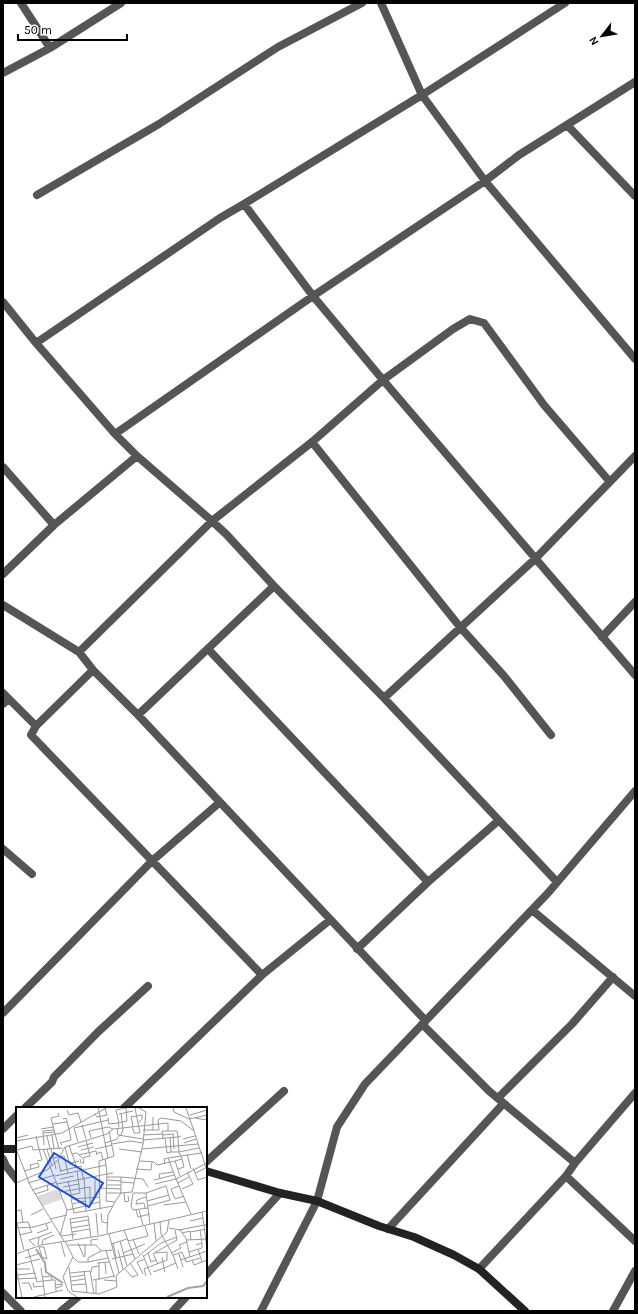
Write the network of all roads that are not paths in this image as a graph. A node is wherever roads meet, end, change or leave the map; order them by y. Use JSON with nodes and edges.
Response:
{"nodes":[{"id":1,"x":21,"y":3,"type":"edge"},
{"id":2,"x":121,"y":3,"type":"edge"},
{"id":3,"x":362,"y":3,"type":"edge"},
{"id":4,"x":381,"y":3,"type":"edge"},
{"id":5,"x":565,"y":3,"type":"edge"},
{"id":6,"x":50,"y":48,"type":"junction"},
{"id":7,"x":3,"y":73,"type":"edge"},
{"id":8,"x":635,"y":82,"type":"edge"},
{"id":9,"x":422,"y":95,"type":"junction"},
{"id":10,"x":567,"y":125,"type":"junction"},
{"id":11,"x":486,"y":181,"type":"junction"},
{"id":12,"x":38,"y":195,"type":"dead end"},
{"id":13,"x":635,"y":196,"type":"edge"},
{"id":14,"x":244,"y":204,"type":"junction"},
{"id":15,"x":313,"y":296,"type":"junction"},
{"id":16,"x":3,"y":302,"type":"edge"},
{"id":17,"x":36,"y":343,"type":"junction"},
{"id":18,"x":635,"y":358,"type":"edge"},
{"id":19,"x":383,"y":380,"type":"junction"},
{"id":20,"x":115,"y":434,"type":"junction"},
{"id":21,"x":312,"y":442,"type":"junction"},
{"id":22,"x":137,"y":456,"type":"junction"},
{"id":23,"x":635,"y":456,"type":"edge"},
{"id":24,"x":3,"y":467,"type":"edge"},
{"id":25,"x":610,"y":482,"type":"junction"},
{"id":26,"x":212,"y":521,"type":"junction"},
{"id":27,"x":54,"y":525,"type":"junction"},
{"id":28,"x":535,"y":559,"type":"junction"},
{"id":29,"x":3,"y":574,"type":"edge"},
{"id":30,"x":274,"y":586,"type":"junction"},
{"id":31,"x":635,"y":602,"type":"edge"},
{"id":32,"x":3,"y":605,"type":"edge"},
{"id":33,"x":460,"y":627,"type":"junction"},
{"id":34,"x":602,"y":637,"type":"junction"},
{"id":35,"x":208,"y":650,"type":"junction"},
{"id":36,"x":79,"y":652,"type":"junction"},
{"id":37,"x":93,"y":670,"type":"junction"},
{"id":38,"x":635,"y":675,"type":"edge"},
{"id":39,"x":384,"y":698,"type":"junction"},
{"id":40,"x":5,"y":699,"type":"edge"},
{"id":41,"x":138,"y":715,"type":"junction"},
{"id":42,"x":36,"y":726,"type":"junction"},
{"id":43,"x":551,"y":735,"type":"dead end"},
{"id":44,"x":635,"y":791,"type":"edge"},
{"id":45,"x":219,"y":803,"type":"junction"},
{"id":46,"x":498,"y":821,"type":"junction"},
{"id":47,"x":3,"y":849,"type":"edge"},
{"id":48,"x":152,"y":861,"type":"junction"},
{"id":49,"x":32,"y":874,"type":"dead end"},
{"id":50,"x":428,"y":882,"type":"junction"},
{"id":51,"x":557,"y":882,"type":"junction"},
{"id":52,"x":532,"y":910,"type":"junction"},
{"id":53,"x":330,"y":920,"type":"junction"},
{"id":54,"x":357,"y":949,"type":"junction"},
{"id":55,"x":262,"y":975,"type":"junction"},
{"id":56,"x":613,"y":977,"type":"junction"},
{"id":57,"x":148,"y":986,"type":"dead end"},
{"id":58,"x":635,"y":996,"type":"edge"},
{"id":59,"x":3,"y":1013,"type":"edge"},
{"id":60,"x":424,"y":1022,"type":"junction"},
{"id":61,"x":284,"y":1091,"type":"dead end"},
{"id":62,"x":635,"y":1093,"type":"edge"},
{"id":63,"x":501,"y":1101,"type":"junction"},
{"id":64,"x":26,"y":1107,"type":"edge"},
{"id":65,"x":125,"y":1107,"type":"edge"},
{"id":66,"x":16,"y":1116,"type":"edge"},
{"id":67,"x":3,"y":1129,"type":"edge"},
{"id":68,"x":3,"y":1149,"type":"edge"},
{"id":69,"x":16,"y":1149,"type":"edge"},
{"id":70,"x":3,"y":1159,"type":"edge"},
{"id":71,"x":207,"y":1161,"type":"edge"},
{"id":72,"x":575,"y":1163,"type":"junction"},
{"id":73,"x":207,"y":1171,"type":"edge"},
{"id":74,"x":566,"y":1176,"type":"junction"},
{"id":75,"x":16,"y":1179,"type":"edge"},
{"id":76,"x":280,"y":1193,"type":"junction"},
{"id":77,"x":317,"y":1201,"type":"junction"},
{"id":78,"x":388,"y":1229,"type":"junction"},
{"id":79,"x":635,"y":1241,"type":"edge"},
{"id":80,"x":479,"y":1269,"type":"junction"},
{"id":81,"x":635,"y":1271,"type":"edge"},
{"id":82,"x":207,"y":1274,"type":"edge"},
{"id":83,"x":3,"y":1293,"type":"edge"},
{"id":84,"x":77,"y":1298,"type":"edge"},
{"id":85,"x":185,"y":1298,"type":"edge"},
{"id":86,"x":21,"y":1311,"type":"edge"},
{"id":87,"x":61,"y":1311,"type":"edge"},
{"id":88,"x":173,"y":1311,"type":"edge"},
{"id":89,"x":261,"y":1311,"type":"edge"},
{"id":90,"x":525,"y":1311,"type":"edge"},
{"id":91,"x":613,"y":1311,"type":"edge"}],
"edges":[{"from":1,"to":6,"type":"street"},
{"from":2,"to":6,"type":"street"},
{"from":3,"to":12,"type":"street"},
{"from":4,"to":9,"type":"street"},
{"from":5,"to":9,"type":"street"},
{"from":6,"to":7,"type":"street"},
{"from":8,"to":10,"type":"street"},
{"from":9,"to":11,"type":"street"},
{"from":9,"to":14,"type":"street"},
{"from":10,"to":11,"type":"street"},
{"from":10,"to":13,"type":"street"},
{"from":11,"to":15,"type":"street"},
{"from":11,"to":18,"type":"street"},
{"from":14,"to":15,"type":"street"},
{"from":14,"to":17,"type":"street"},
{"from":15,"to":19,"type":"street"},
{"from":15,"to":20,"type":"street"},
{"from":16,"to":17,"type":"street"},
{"from":17,"to":20,"type":"street"},
{"from":19,"to":21,"type":"street"},
{"from":19,"to":25,"type":"street"},
{"from":19,"to":28,"type":"street"},
{"from":20,"to":22,"type":"street"},
{"from":21,"to":26,"type":"street"},
{"from":21,"to":33,"type":"street"},
{"from":22,"to":26,"type":"street"},
{"from":22,"to":27,"type":"street"},
{"from":23,"to":25,"type":"street"},
{"from":24,"to":27,"type":"street"},
{"from":25,"to":28,"type":"street"},
{"from":26,"to":30,"type":"street"},
{"from":26,"to":36,"type":"street"},
{"from":27,"to":29,"type":"street"},
{"from":28,"to":33,"type":"street"},
{"from":28,"to":34,"type":"street"},
{"from":30,"to":35,"type":"street"},
{"from":30,"to":39,"type":"street"},
{"from":31,"to":34,"type":"street"},
{"from":32,"to":36,"type":"street"},
{"from":33,"to":39,"type":"street"},
{"from":33,"to":43,"type":"street"},
{"from":34,"to":38,"type":"street"},
{"from":35,"to":41,"type":"street"},
{"from":35,"to":50,"type":"street"},
{"from":36,"to":37,"type":"street"},
{"from":37,"to":41,"type":"street"},
{"from":37,"to":42,"type":"street"},
{"from":39,"to":46,"type":"street"},
{"from":40,"to":42,"type":"street"},
{"from":41,"to":45,"type":"street"},
{"from":42,"to":48,"type":"street"},
{"from":44,"to":51,"type":"street"},
{"from":45,"to":48,"type":"street"},
{"from":45,"to":53,"type":"street"},
{"from":46,"to":50,"type":"street"},
{"from":46,"to":51,"type":"street"},
{"from":47,"to":49,"type":"street"},
{"from":48,"to":55,"type":"street"},
{"from":48,"to":59,"type":"street"},
{"from":50,"to":54,"type":"street"},
{"from":51,"to":52,"type":"street"},
{"from":52,"to":56,"type":"street"},
{"from":52,"to":60,"type":"street"},
{"from":53,"to":54,"type":"street"},
{"from":53,"to":55,"type":"street"},
{"from":54,"to":60,"type":"street"},
{"from":55,"to":65,"type":"street"},
{"from":56,"to":58,"type":"street"},
{"from":56,"to":63,"type":"street"},
{"from":57,"to":64,"type":"street"},
{"from":60,"to":63,"type":"street"},
{"from":60,"to":77,"type":"street"},
{"from":61,"to":71,"type":"street"},
{"from":62,"to":72,"type":"street"},
{"from":63,"to":72,"type":"street"},
{"from":63,"to":78,"type":"street"},
{"from":66,"to":67,"type":"street"},
{"from":68,"to":69,"type":"street"},
{"from":70,"to":75,"type":"street"},
{"from":72,"to":74,"type":"street"},
{"from":73,"to":76,"type":"street"},
{"from":74,"to":79,"type":"street"},
{"from":74,"to":80,"type":"street"},
{"from":76,"to":77,"type":"street"},
{"from":76,"to":82,"type":"street"},
{"from":77,"to":78,"type":"street"},
{"from":77,"to":89,"type":"street"},
{"from":78,"to":80,"type":"street"},
{"from":80,"to":90,"type":"street"},
{"from":81,"to":91,"type":"street"},
{"from":83,"to":86,"type":"street"},
{"from":84,"to":87,"type":"street"},
{"from":85,"to":88,"type":"street"}]}
